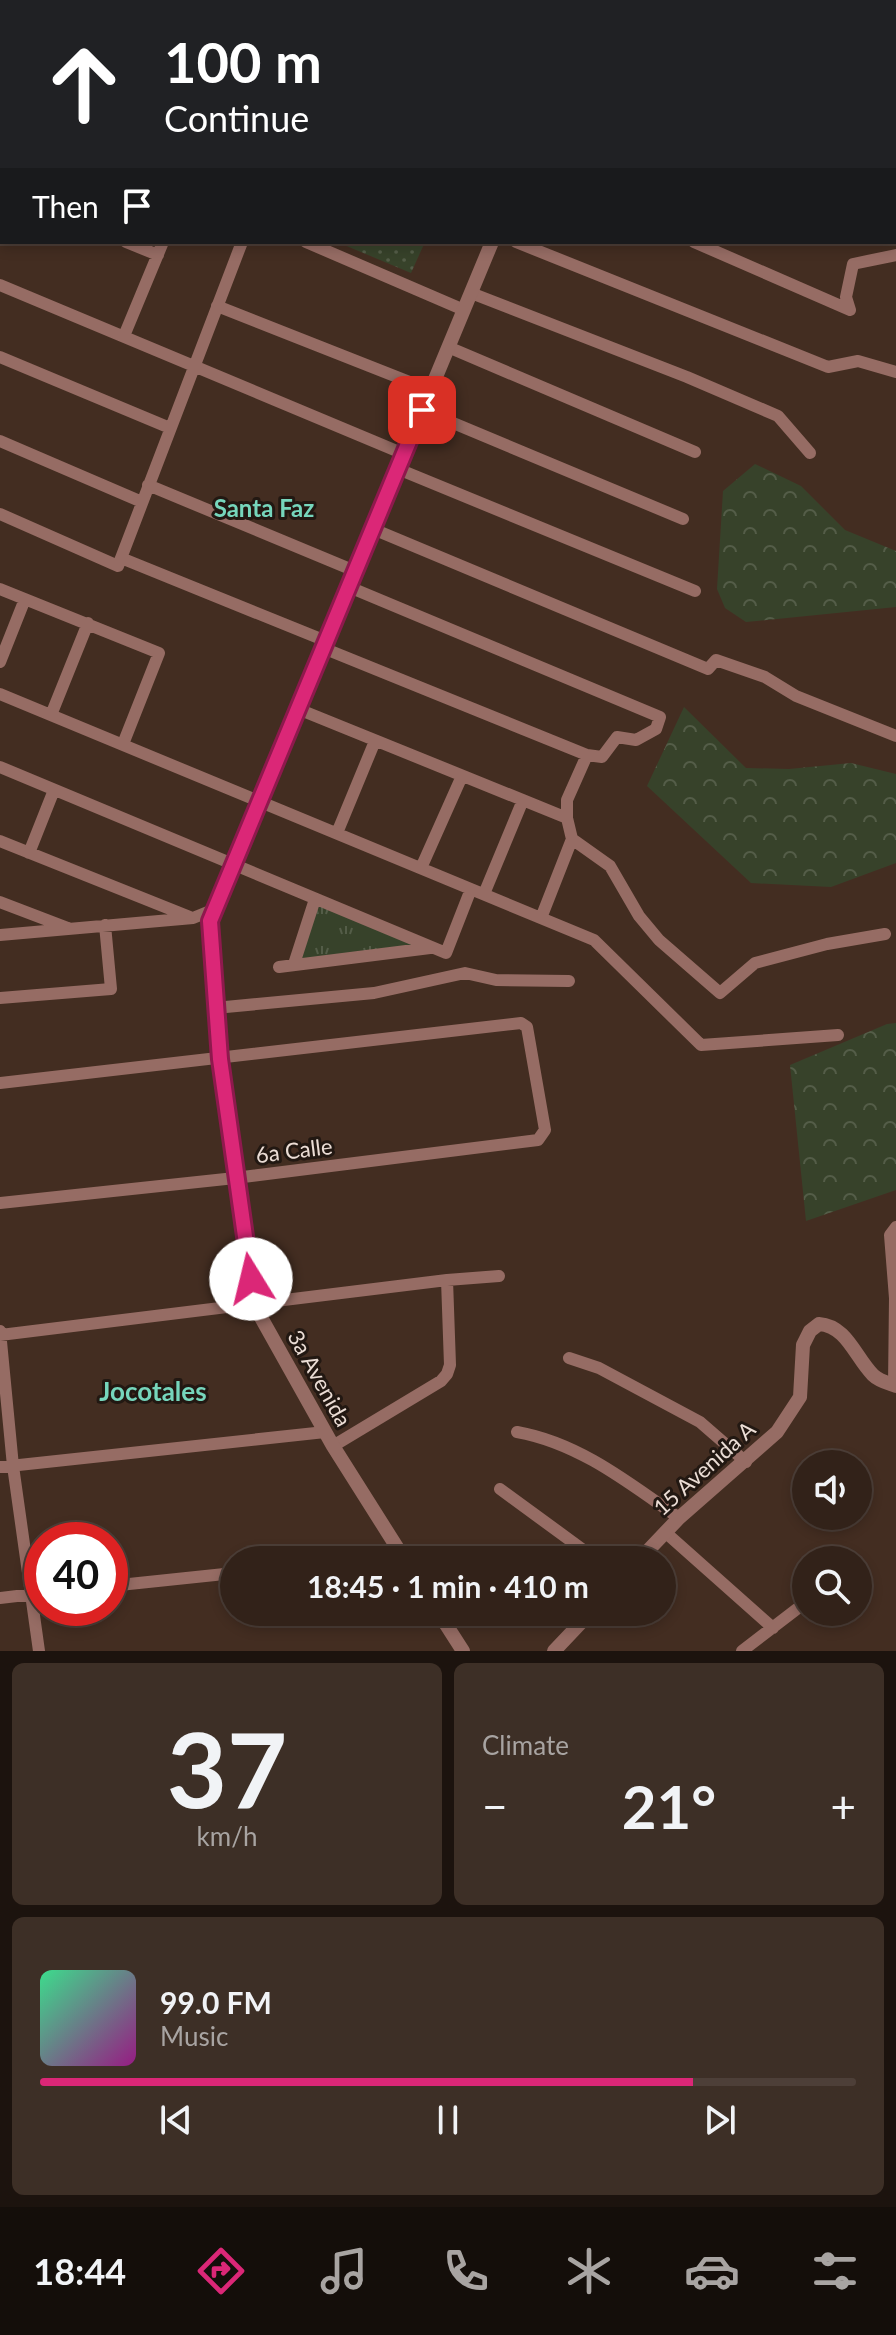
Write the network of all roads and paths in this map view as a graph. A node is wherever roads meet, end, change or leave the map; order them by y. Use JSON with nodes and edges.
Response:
{"nodes":[{"id":1,"x":137,"y":244,"type":"edge"},
{"id":2,"x":241,"y":244,"type":"edge"},
{"id":3,"x":311,"y":244,"type":"edge"},
{"id":4,"x":491,"y":244,"type":"edge"},
{"id":5,"x":521,"y":244,"type":"edge"},
{"id":6,"x":699,"y":244,"type":"edge"},
{"id":7,"x":160,"y":248,"type":"edge"},
{"id":8,"x":896,"y":255,"type":"edge"},
{"id":9,"x":0,"y":285,"type":"edge"},
{"id":10,"x":471,"y":293,"type":"junction"},
{"id":11,"x":217,"y":306,"type":"junction"},
{"id":12,"x":464,"y":310,"type":"junction"},
{"id":13,"x":124,"y":336,"type":"junction"},
{"id":14,"x":448,"y":347,"type":"junction"},
{"id":15,"x":0,"y":357,"type":"edge"},
{"id":16,"x":193,"y":368,"type":"junction"},
{"id":17,"x":896,"y":372,"type":"edge"},
{"id":18,"x":430,"y":390,"type":"junction"},
{"id":19,"x":422,"y":410,"type":"junction"},
{"id":20,"x":170,"y":428,"type":"junction"},
{"id":21,"x":0,"y":441,"type":"edge"},
{"id":22,"x":695,"y":452,"type":"dead end"},
{"id":23,"x":810,"y":453,"type":"dead end"},
{"id":24,"x":404,"y":454,"type":"junction"},
{"id":25,"x":398,"y":469,"type":"junction"},
{"id":26,"x":148,"y":485,"type":"junction"},
{"id":27,"x":142,"y":502,"type":"junction"},
{"id":28,"x":0,"y":514,"type":"edge"},
{"id":29,"x":683,"y":519,"type":"dead end"},
{"id":30,"x":373,"y":529,"type":"junction"},
{"id":31,"x":121,"y":558,"type":"junction"},
{"id":32,"x":355,"y":571,"type":"junction"},
{"id":33,"x":349,"y":587,"type":"junction"},
{"id":34,"x":0,"y":589,"type":"edge"},
{"id":35,"x":695,"y":591,"type":"dead end"},
{"id":36,"x":25,"y":599,"type":"junction"},
{"id":37,"x":88,"y":623,"type":"junction"},
{"id":38,"x":325,"y":645,"type":"junction"},
{"id":39,"x":0,"y":661,"type":"edge"},
{"id":40,"x":0,"y":694,"type":"edge"},
{"id":41,"x":298,"y":709,"type":"junction"},
{"id":42,"x":51,"y":715,"type":"junction"},
{"id":43,"x":896,"y":736,"type":"edge"},
{"id":44,"x":375,"y":741,"type":"junction"},
{"id":45,"x":123,"y":744,"type":"junction"},
{"id":46,"x":587,"y":755,"type":"junction"},
{"id":47,"x":0,"y":767,"type":"edge"},
{"id":48,"x":462,"y":776,"type":"junction"},
{"id":49,"x":54,"y":790,"type":"junction"},
{"id":50,"x":523,"y":800,"type":"junction"},
{"id":51,"x":260,"y":801,"type":"junction"},
{"id":52,"x":567,"y":818,"type":"junction"},
{"id":53,"x":337,"y":833,"type":"junction"},
{"id":54,"x":572,"y":839,"type":"junction"},
{"id":55,"x":0,"y":841,"type":"edge"},
{"id":56,"x":29,"y":853,"type":"junction"},
{"id":57,"x":233,"y":865,"type":"junction"},
{"id":58,"x":421,"y":868,"type":"junction"},
{"id":59,"x":478,"y":892,"type":"junction"},
{"id":60,"x":315,"y":899,"type":"junction"},
{"id":61,"x":0,"y":902,"type":"edge"},
{"id":62,"x":215,"y":909,"type":"junction"},
{"id":63,"x":193,"y":918,"type":"junction"},
{"id":64,"x":541,"y":918,"type":"junction"},
{"id":65,"x":105,"y":925,"type":"junction"},
{"id":66,"x":73,"y":929,"type":"junction"},
{"id":67,"x":885,"y":934,"type":"dead end"},
{"id":68,"x":0,"y":935,"type":"edge"},
{"id":69,"x":434,"y":947,"type":"junction"},
{"id":70,"x":294,"y":964,"type":"junction"},
{"id":71,"x":279,"y":967,"type":"dead end"},
{"id":72,"x":569,"y":981,"type":"dead end"},
{"id":73,"x":0,"y":998,"type":"edge"},
{"id":74,"x":215,"y":1008,"type":"junction"},
{"id":75,"x":838,"y":1035,"type":"dead end"},
{"id":76,"x":220,"y":1059,"type":"junction"},
{"id":77,"x":0,"y":1083,"type":"edge"},
{"id":78,"x":235,"y":1178,"type":"junction"},
{"id":79,"x":0,"y":1203,"type":"edge"},
{"id":80,"x":896,"y":1227,"type":"edge"},
{"id":81,"x":499,"y":1276,"type":"dead end"},
{"id":82,"x":447,"y":1280,"type":"junction"},
{"id":83,"x":254,"y":1305,"type":"junction"},
{"id":84,"x":0,"y":1334,"type":"edge"},
{"id":85,"x":569,"y":1358,"type":"dead end"},
{"id":86,"x":895,"y":1386,"type":"edge"},
{"id":87,"x":325,"y":1432,"type":"junction"},
{"id":88,"x":517,"y":1432,"type":"dead end"},
{"id":89,"x":333,"y":1446,"type":"junction"},
{"id":90,"x":746,"y":1462,"type":"junction"},
{"id":91,"x":6,"y":1466,"type":"edge"},
{"id":92,"x":500,"y":1489,"type":"dead end"},
{"id":93,"x":679,"y":1518,"type":"junction"},
{"id":94,"x":665,"y":1532,"type":"junction"},
{"id":95,"x":24,"y":1540,"type":"edge"},
{"id":96,"x":396,"y":1546,"type":"edge"},
{"id":97,"x":578,"y":1546,"type":"edge"},
{"id":98,"x":652,"y":1546,"type":"edge"},
{"id":99,"x":220,"y":1574,"type":"edge"},
{"id":100,"x":128,"y":1584,"type":"edge"},
{"id":101,"x":24,"y":1595,"type":"edge"},
{"id":102,"x":0,"y":1598,"type":"edge"},
{"id":103,"x":792,"y":1613,"type":"edge"},
{"id":104,"x":38,"y":1626,"type":"edge"},
{"id":105,"x":447,"y":1626,"type":"edge"},
{"id":106,"x":578,"y":1626,"type":"edge"},
{"id":107,"x":773,"y":1628,"type":"junction"},
{"id":108,"x":39,"y":1651,"type":"edge"},
{"id":109,"x":463,"y":1651,"type":"edge"},
{"id":110,"x":554,"y":1651,"type":"edge"},
{"id":111,"x":742,"y":1651,"type":"edge"}],
"edges":[{"from":1,"to":7,"type":"street"},
{"from":2,"to":11,"type":"street"},
{"from":3,"to":12,"type":"street"},
{"from":4,"to":10,"type":"street","name":"3a Avenida"},
{"from":5,"to":17,"type":"street"},
{"from":6,"to":8,"type":"street"},
{"from":7,"to":13,"type":"street"},
{"from":9,"to":13,"type":"street"},
{"from":10,"to":12,"type":"street","name":"3a Avenida"},
{"from":10,"to":23,"type":"street"},
{"from":11,"to":16,"type":"street"},
{"from":11,"to":18,"type":"street"},
{"from":12,"to":14,"type":"street","name":"3a Avenida"},
{"from":13,"to":16,"type":"street"},
{"from":14,"to":18,"type":"street","name":"3a Avenida"},
{"from":14,"to":22,"type":"street"},
{"from":15,"to":20,"type":"street"},
{"from":16,"to":20,"type":"street"},
{"from":16,"to":24,"type":"street"},
{"from":18,"to":19,"type":"street","name":"3a Avenida"},
{"from":19,"to":24,"type":"street","name":"3a Avenida"},
{"from":19,"to":29,"type":"street"},
{"from":20,"to":26,"type":"street"},
{"from":21,"to":27,"type":"street"},
{"from":24,"to":25,"type":"street","name":"3a Avenida"},
{"from":25,"to":30,"type":"street","name":"3a Avenida"},
{"from":25,"to":35,"type":"street"},
{"from":26,"to":27,"type":"street"},
{"from":26,"to":32,"type":"street"},
{"from":27,"to":31,"type":"street"},
{"from":28,"to":31,"type":"street"},
{"from":30,"to":32,"type":"street","name":"3a Avenida"},
{"from":30,"to":43,"type":"street"},
{"from":31,"to":38,"type":"street"},
{"from":32,"to":33,"type":"street","name":"3a Avenida"},
{"from":33,"to":38,"type":"street","name":"3a Avenida"},
{"from":33,"to":46,"type":"street"},
{"from":34,"to":36,"type":"street"},
{"from":36,"to":37,"type":"street"},
{"from":36,"to":39,"type":"street"},
{"from":37,"to":42,"type":"street"},
{"from":37,"to":45,"type":"street"},
{"from":38,"to":41,"type":"street","name":"3a Avenida"},
{"from":38,"to":46,"type":"street"},
{"from":40,"to":42,"type":"street"},
{"from":41,"to":44,"type":"street"},
{"from":41,"to":51,"type":"street","name":"3a Avenida"},
{"from":42,"to":45,"type":"street"},
{"from":44,"to":48,"type":"street"},
{"from":44,"to":53,"type":"street"},
{"from":45,"to":51,"type":"street"},
{"from":46,"to":52,"type":"street"},
{"from":47,"to":49,"type":"street"},
{"from":48,"to":50,"type":"street"},
{"from":48,"to":58,"type":"street"},
{"from":49,"to":56,"type":"street"},
{"from":49,"to":57,"type":"street"},
{"from":50,"to":52,"type":"street"},
{"from":50,"to":59,"type":"street"},
{"from":51,"to":53,"type":"street"},
{"from":51,"to":57,"type":"street","name":"3a Avenida"},
{"from":52,"to":54,"type":"street"},
{"from":53,"to":58,"type":"street"},
{"from":54,"to":64,"type":"street"},
{"from":54,"to":67,"type":"street"},
{"from":55,"to":56,"type":"street"},
{"from":56,"to":63,"type":"street"},
{"from":57,"to":60,"type":"street"},
{"from":57,"to":62,"type":"street","name":"3a Avenida"},
{"from":58,"to":59,"type":"street"},
{"from":59,"to":64,"type":"street"},
{"from":59,"to":69,"type":"street"},
{"from":60,"to":69,"type":"street"},
{"from":60,"to":70,"type":"street"},
{"from":61,"to":66,"type":"street"},
{"from":62,"to":63,"type":"street"},
{"from":62,"to":74,"type":"street","name":"3a Avenida"},
{"from":63,"to":65,"type":"street"},
{"from":64,"to":75,"type":"street"},
{"from":65,"to":66,"type":"street"},
{"from":65,"to":73,"type":"street"},
{"from":66,"to":68,"type":"street"},
{"from":69,"to":70,"type":"street"},
{"from":70,"to":71,"type":"street"},
{"from":72,"to":74,"type":"street"},
{"from":74,"to":76,"type":"street","name":"3a Avenida"},
{"from":76,"to":77,"type":"street"},
{"from":76,"to":78,"type":"street","name":"3a Avenida"},
{"from":76,"to":78,"type":"street","name":"6a Calle"},
{"from":78,"to":79,"type":"street","name":"6a Calle"},
{"from":78,"to":83,"type":"street","name":"3a Avenida"},
{"from":80,"to":86,"type":"street"},
{"from":81,"to":82,"type":"street"},
{"from":82,"to":83,"type":"street"},
{"from":82,"to":89,"type":"street"},
{"from":83,"to":84,"type":"street"},
{"from":83,"to":87,"type":"street","name":"3a Avenida"},
{"from":84,"to":91,"type":"street"},
{"from":85,"to":90,"type":"street"},
{"from":86,"to":90,"type":"street","name":"15 Avenida A"},
{"from":87,"to":89,"type":"street","name":"3a Avenida"},
{"from":87,"to":91,"type":"street"},
{"from":88,"to":93,"type":"street"},
{"from":89,"to":96,"type":"street","name":"3a Avenida"},
{"from":90,"to":93,"type":"street","name":"15 Avenida A"},
{"from":91,"to":95,"type":"street"},
{"from":92,"to":97,"type":"street"},
{"from":93,"to":94,"type":"street","name":"15 Avenida A"},
{"from":94,"to":98,"type":"street","name":"15 Avenida A"},
{"from":94,"to":107,"type":"street"},
{"from":99,"to":100,"type":"street"},
{"from":101,"to":102,"type":"street"},
{"from":103,"to":107,"type":"street"},
{"from":104,"to":108,"type":"street"},
{"from":105,"to":109,"type":"street"},
{"from":106,"to":110,"type":"street"},
{"from":107,"to":111,"type":"street"}]}
